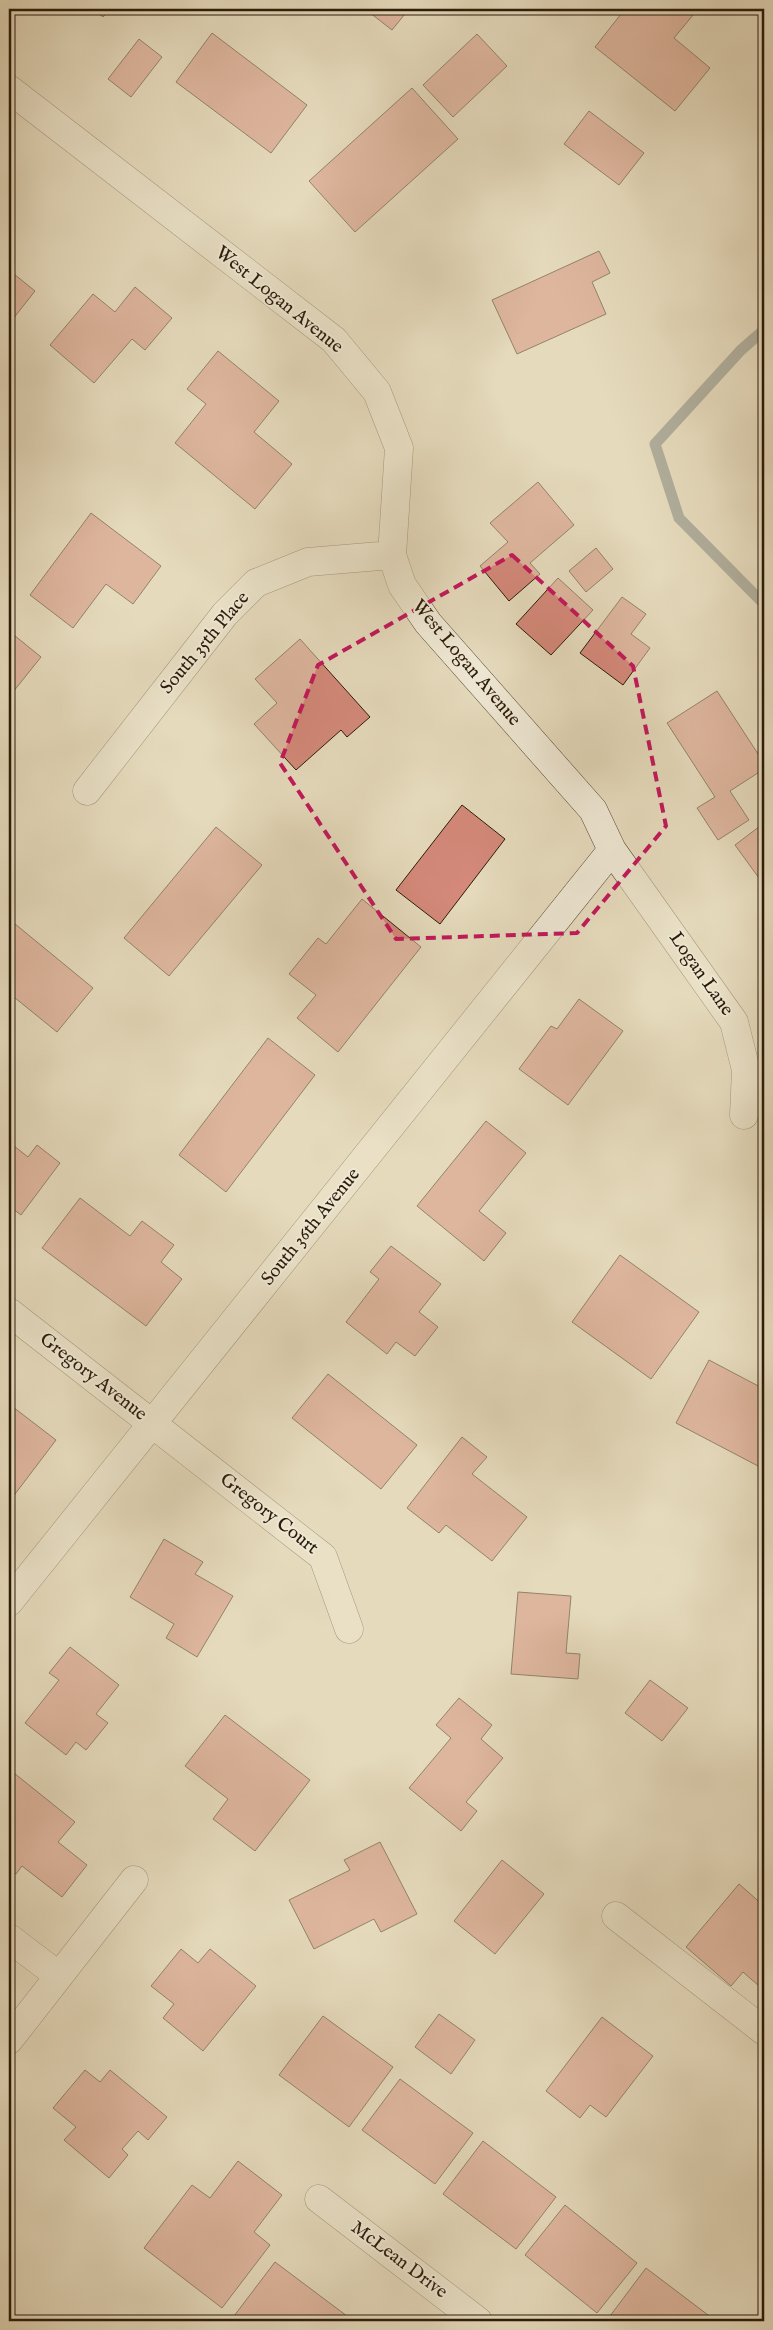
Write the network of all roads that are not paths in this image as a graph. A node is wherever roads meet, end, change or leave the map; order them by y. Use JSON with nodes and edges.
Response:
{"nodes":[{"id":1,"x":9,"y":89,"type":"edge"},
{"id":2,"x":392,"y":555,"type":"junction"},
{"id":3,"x":87,"y":791,"type":"dead end"},
{"id":4,"x":612,"y":850,"type":"junction"},
{"id":5,"x":744,"y":1115,"type":"dead end"},
{"id":6,"x":9,"y":1312,"type":"edge"},
{"id":7,"x":154,"y":1424,"type":"junction"},
{"id":8,"x":9,"y":1602,"type":"edge"},
{"id":9,"x":350,"y":1629,"type":"dead end"},
{"id":10,"x":134,"y":1880,"type":"dead end"},
{"id":11,"x":616,"y":1916,"type":"dead end"},
{"id":12,"x":9,"y":1938,"type":"edge"},
{"id":13,"x":59,"y":1976,"type":"junction"},
{"id":14,"x":764,"y":2031,"type":"edge"},
{"id":15,"x":9,"y":2040,"type":"edge"},
{"id":16,"x":319,"y":2199,"type":"dead end"},
{"id":17,"x":478,"y":2321,"type":"edge"}],
"edges":[{"from":1,"to":2,"type":"street","name":"West Logan Avenue"},
{"from":2,"to":3,"type":"street","name":"South 35th Place"},
{"from":2,"to":4,"type":"street","name":"West Logan Avenue"},
{"from":4,"to":5,"type":"street","name":"Logan Lane"},
{"from":4,"to":7,"type":"street","name":"South 36th Avenue"},
{"from":6,"to":7,"type":"street","name":"Gregory Avenue"},
{"from":7,"to":8,"type":"street","name":"South 36th Avenue"},
{"from":7,"to":9,"type":"street","name":"Gregory Court"},
{"from":10,"to":13,"type":"street"},
{"from":11,"to":14,"type":"street"},
{"from":12,"to":13,"type":"street"},
{"from":13,"to":15,"type":"street"},
{"from":16,"to":17,"type":"street","name":"McLean Drive"}]}
